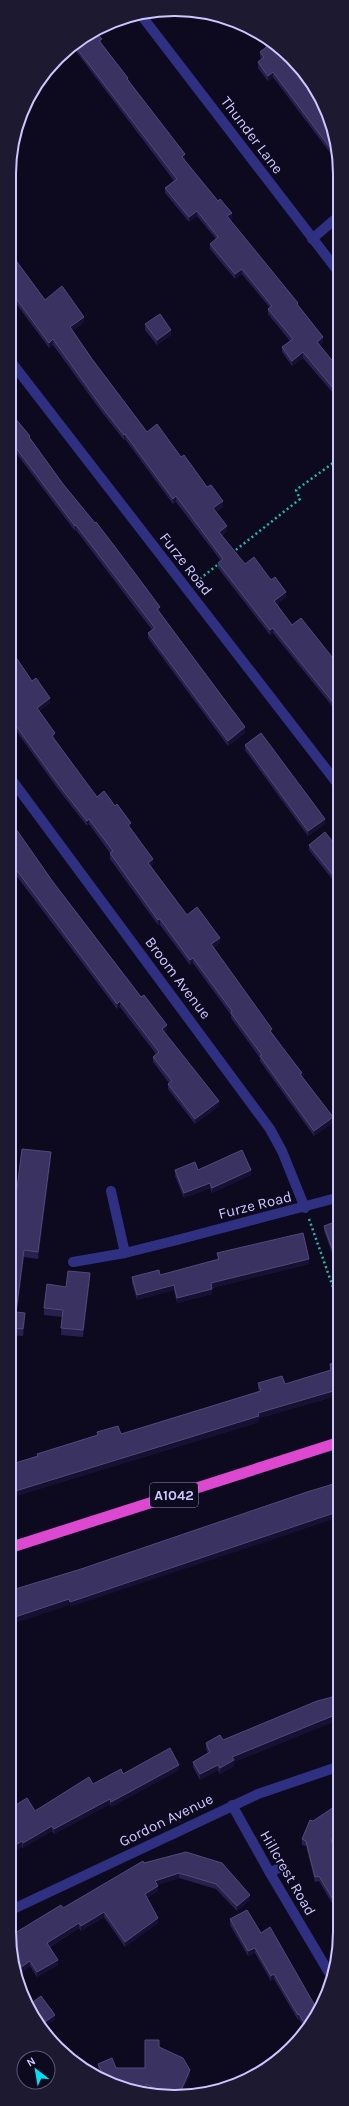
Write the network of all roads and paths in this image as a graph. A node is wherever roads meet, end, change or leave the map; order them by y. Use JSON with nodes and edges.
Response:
{"nodes":[{"id":1,"x":144,"y":19,"type":"edge"},
{"id":2,"x":333,"y":222,"type":"edge"},
{"id":3,"x":312,"y":238,"type":"junction"},
{"id":4,"x":333,"y":265,"type":"edge"},
{"id":5,"x":16,"y":368,"type":"edge"},
{"id":6,"x":333,"y":463,"type":"edge"},
{"id":7,"x":228,"y":556,"type":"edge"},
{"id":8,"x":222,"y":561,"type":"edge"},
{"id":9,"x":187,"y":589,"type":"junction"},
{"id":10,"x":333,"y":778,"type":"edge"},
{"id":11,"x":16,"y":785,"type":"edge"},
{"id":12,"x":111,"y":1191,"type":"dead end"},
{"id":13,"x":333,"y":1199,"type":"edge"},
{"id":14,"x":305,"y":1208,"type":"junction"},
{"id":15,"x":125,"y":1253,"type":"junction"},
{"id":16,"x":73,"y":1262,"type":"dead end"},
{"id":17,"x":333,"y":1287,"type":"edge"},
{"id":18,"x":333,"y":1444,"type":"edge"},
{"id":19,"x":16,"y":1546,"type":"edge"},
{"id":20,"x":333,"y":1768,"type":"edge"},
{"id":21,"x":232,"y":1805,"type":"junction"},
{"id":22,"x":282,"y":1866,"type":"dead end"},
{"id":23,"x":270,"y":1874,"type":"junction"},
{"id":24,"x":16,"y":1908,"type":"edge"},
{"id":25,"x":328,"y":1971,"type":"edge"}],
"edges":[{"from":1,"to":3,"type":"street","name":"Thunder Lane"},
{"from":2,"to":3,"type":"street"},
{"from":3,"to":4,"type":"street","name":"Thunder Lane"},
{"from":5,"to":9,"type":"street","name":"Furze Road"},
{"from":6,"to":7,"type":"path"},
{"from":8,"to":9,"type":"path"},
{"from":9,"to":10,"type":"street","name":"Furze Road"},
{"from":11,"to":14,"type":"street","name":"Broom Avenue"},
{"from":12,"to":15,"type":"street"},
{"from":13,"to":14,"type":"street","name":"Furze Road"},
{"from":14,"to":15,"type":"street","name":"Furze Road"},
{"from":14,"to":17,"type":"path"},
{"from":15,"to":16,"type":"street","name":"Furze Road"},
{"from":18,"to":19,"type":"highway","number":"A1042"},
{"from":20,"to":21,"type":"street","name":"Gordon Avenue"},
{"from":21,"to":23,"type":"street","name":"Hillcrest Road"},
{"from":21,"to":24,"type":"street","name":"Gordon Avenue"},
{"from":22,"to":23,"type":"street"},
{"from":23,"to":25,"type":"street","name":"Hillcrest Road"}]}
